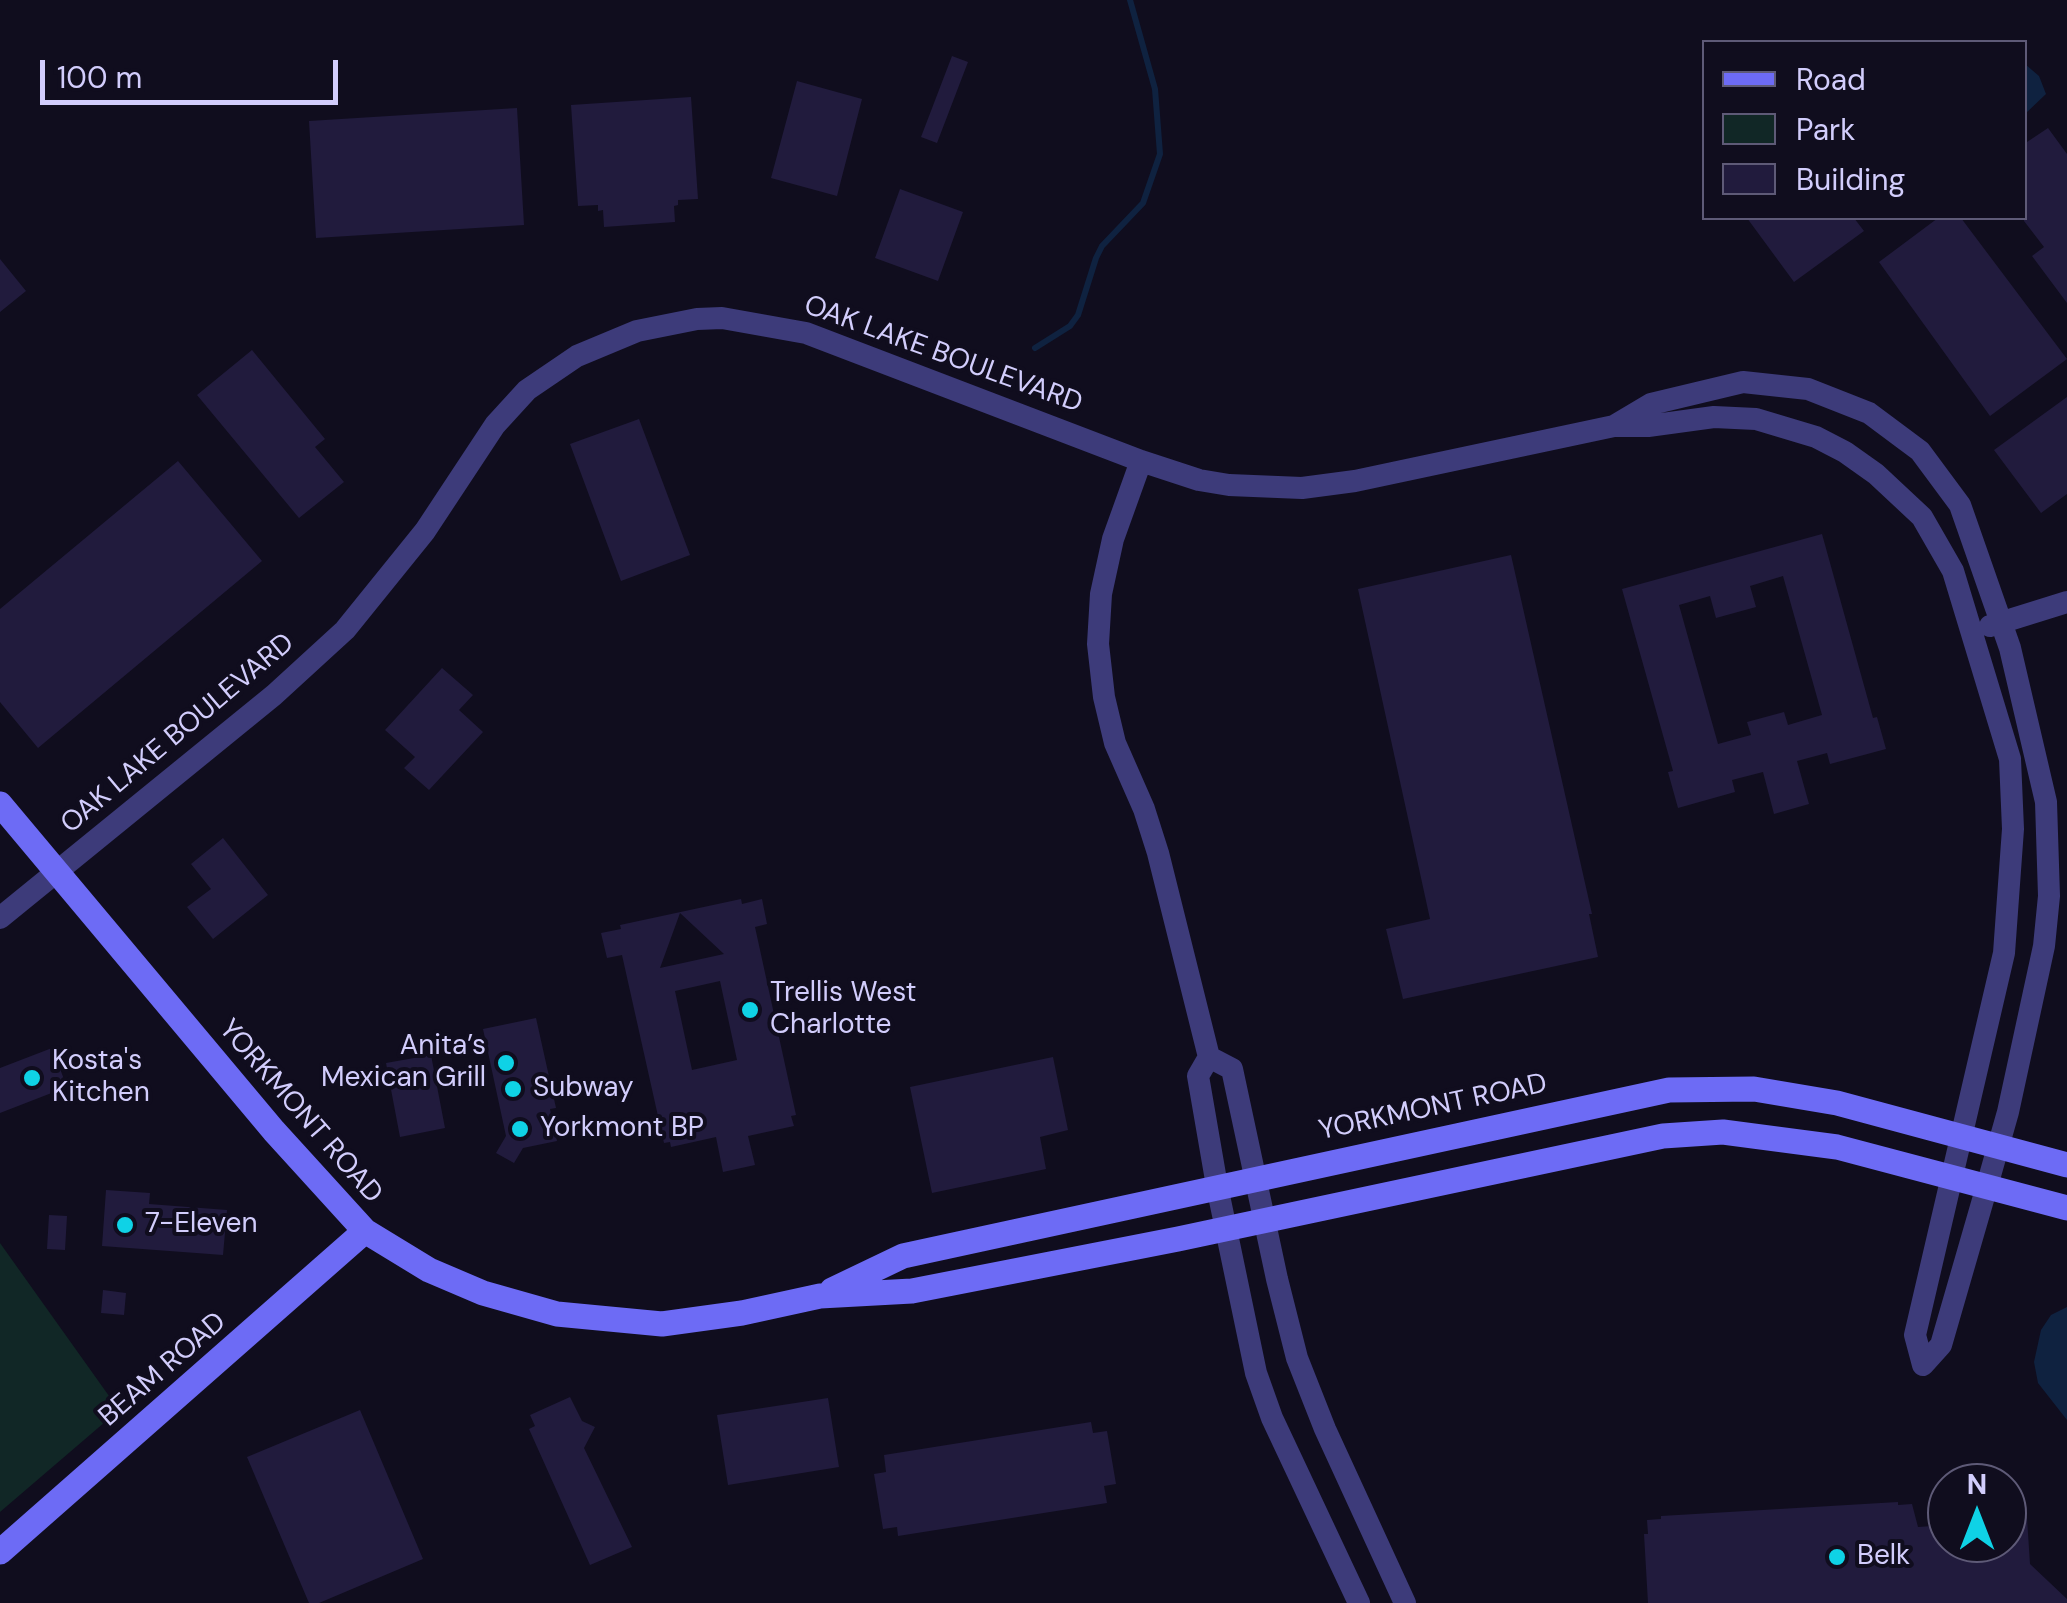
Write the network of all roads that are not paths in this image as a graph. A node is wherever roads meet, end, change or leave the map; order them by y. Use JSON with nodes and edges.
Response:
{"nodes":[{"id":1,"x":1614,"y":426,"type":"junction"},
{"id":2,"x":1141,"y":461,"type":"junction"},
{"id":3,"x":2067,"y":602,"type":"edge"},
{"id":4,"x":2001,"y":622,"type":"junction"},
{"id":5,"x":1972,"y":630,"type":"junction"},
{"id":6,"x":0,"y":804,"type":"edge"},
{"id":7,"x":57,"y":874,"type":"junction"},
{"id":8,"x":0,"y":918,"type":"edge"},
{"id":9,"x":1209,"y":1057,"type":"junction"},
{"id":10,"x":1961,"y":1136,"type":"junction"},
{"id":11,"x":1998,"y":1146,"type":"junction"},
{"id":12,"x":2067,"y":1165,"type":"edge"},
{"id":13,"x":1952,"y":1177,"type":"junction"},
{"id":14,"x":1254,"y":1178,"type":"junction"},
{"id":15,"x":1217,"y":1186,"type":"junction"},
{"id":16,"x":1986,"y":1186,"type":"junction"},
{"id":17,"x":2067,"y":1208,"type":"edge"},
{"id":18,"x":1264,"y":1221,"type":"junction"},
{"id":19,"x":1226,"y":1229,"type":"junction"},
{"id":20,"x":365,"y":1232,"type":"junction"},
{"id":21,"x":820,"y":1296,"type":"junction"},
{"id":22,"x":0,"y":1552,"type":"edge"},
{"id":23,"x":1359,"y":1603,"type":"edge"},
{"id":24,"x":1405,"y":1603,"type":"edge"}],
"edges":[{"from":1,"to":2,"type":"street","name":"OAK LAKE BOULEVARD"},
{"from":1,"to":4,"type":"street","name":"OAK LAKE BOULEVARD"},
{"from":1,"to":5,"type":"street","name":"OAK LAKE BOULEVARD"},
{"from":2,"to":7,"type":"street","name":"OAK LAKE BOULEVARD"},
{"from":2,"to":9,"type":"street"},
{"from":3,"to":4,"type":"street"},
{"from":4,"to":5,"type":"street"},
{"from":4,"to":11,"type":"street","name":"OAK LAKE BOULEVARD"},
{"from":5,"to":10,"type":"street","name":"OAK LAKE BOULEVARD"},
{"from":6,"to":7,"type":"street","name":"YORKMONT ROAD"},
{"from":7,"to":8,"type":"street","name":"OAK LAKE BOULEVARD"},
{"from":7,"to":20,"type":"street","name":"YORKMONT ROAD"},
{"from":9,"to":14,"type":"street"},
{"from":9,"to":15,"type":"street"},
{"from":10,"to":11,"type":"street","name":"YORKMONT ROAD"},
{"from":10,"to":13,"type":"street","name":"OAK LAKE BOULEVARD"},
{"from":10,"to":14,"type":"street","name":"YORKMONT ROAD"},
{"from":11,"to":12,"type":"street","name":"YORKMONT ROAD"},
{"from":11,"to":16,"type":"street","name":"OAK LAKE BOULEVARD"},
{"from":13,"to":16,"type":"street","name":"YORKMONT ROAD"},
{"from":13,"to":16,"type":"street","name":"OAK LAKE BOULEVARD"},
{"from":13,"to":18,"type":"street","name":"YORKMONT ROAD"},
{"from":14,"to":15,"type":"street","name":"YORKMONT ROAD"},
{"from":14,"to":18,"type":"street"},
{"from":15,"to":19,"type":"street"},
{"from":15,"to":21,"type":"street","name":"YORKMONT ROAD"},
{"from":16,"to":17,"type":"street","name":"YORKMONT ROAD"},
{"from":18,"to":19,"type":"street","name":"YORKMONT ROAD"},
{"from":18,"to":24,"type":"street"},
{"from":19,"to":21,"type":"street","name":"YORKMONT ROAD"},
{"from":19,"to":23,"type":"street"},
{"from":20,"to":21,"type":"street","name":"YORKMONT ROAD"},
{"from":20,"to":22,"type":"street","name":"BEAM ROAD"}]}
